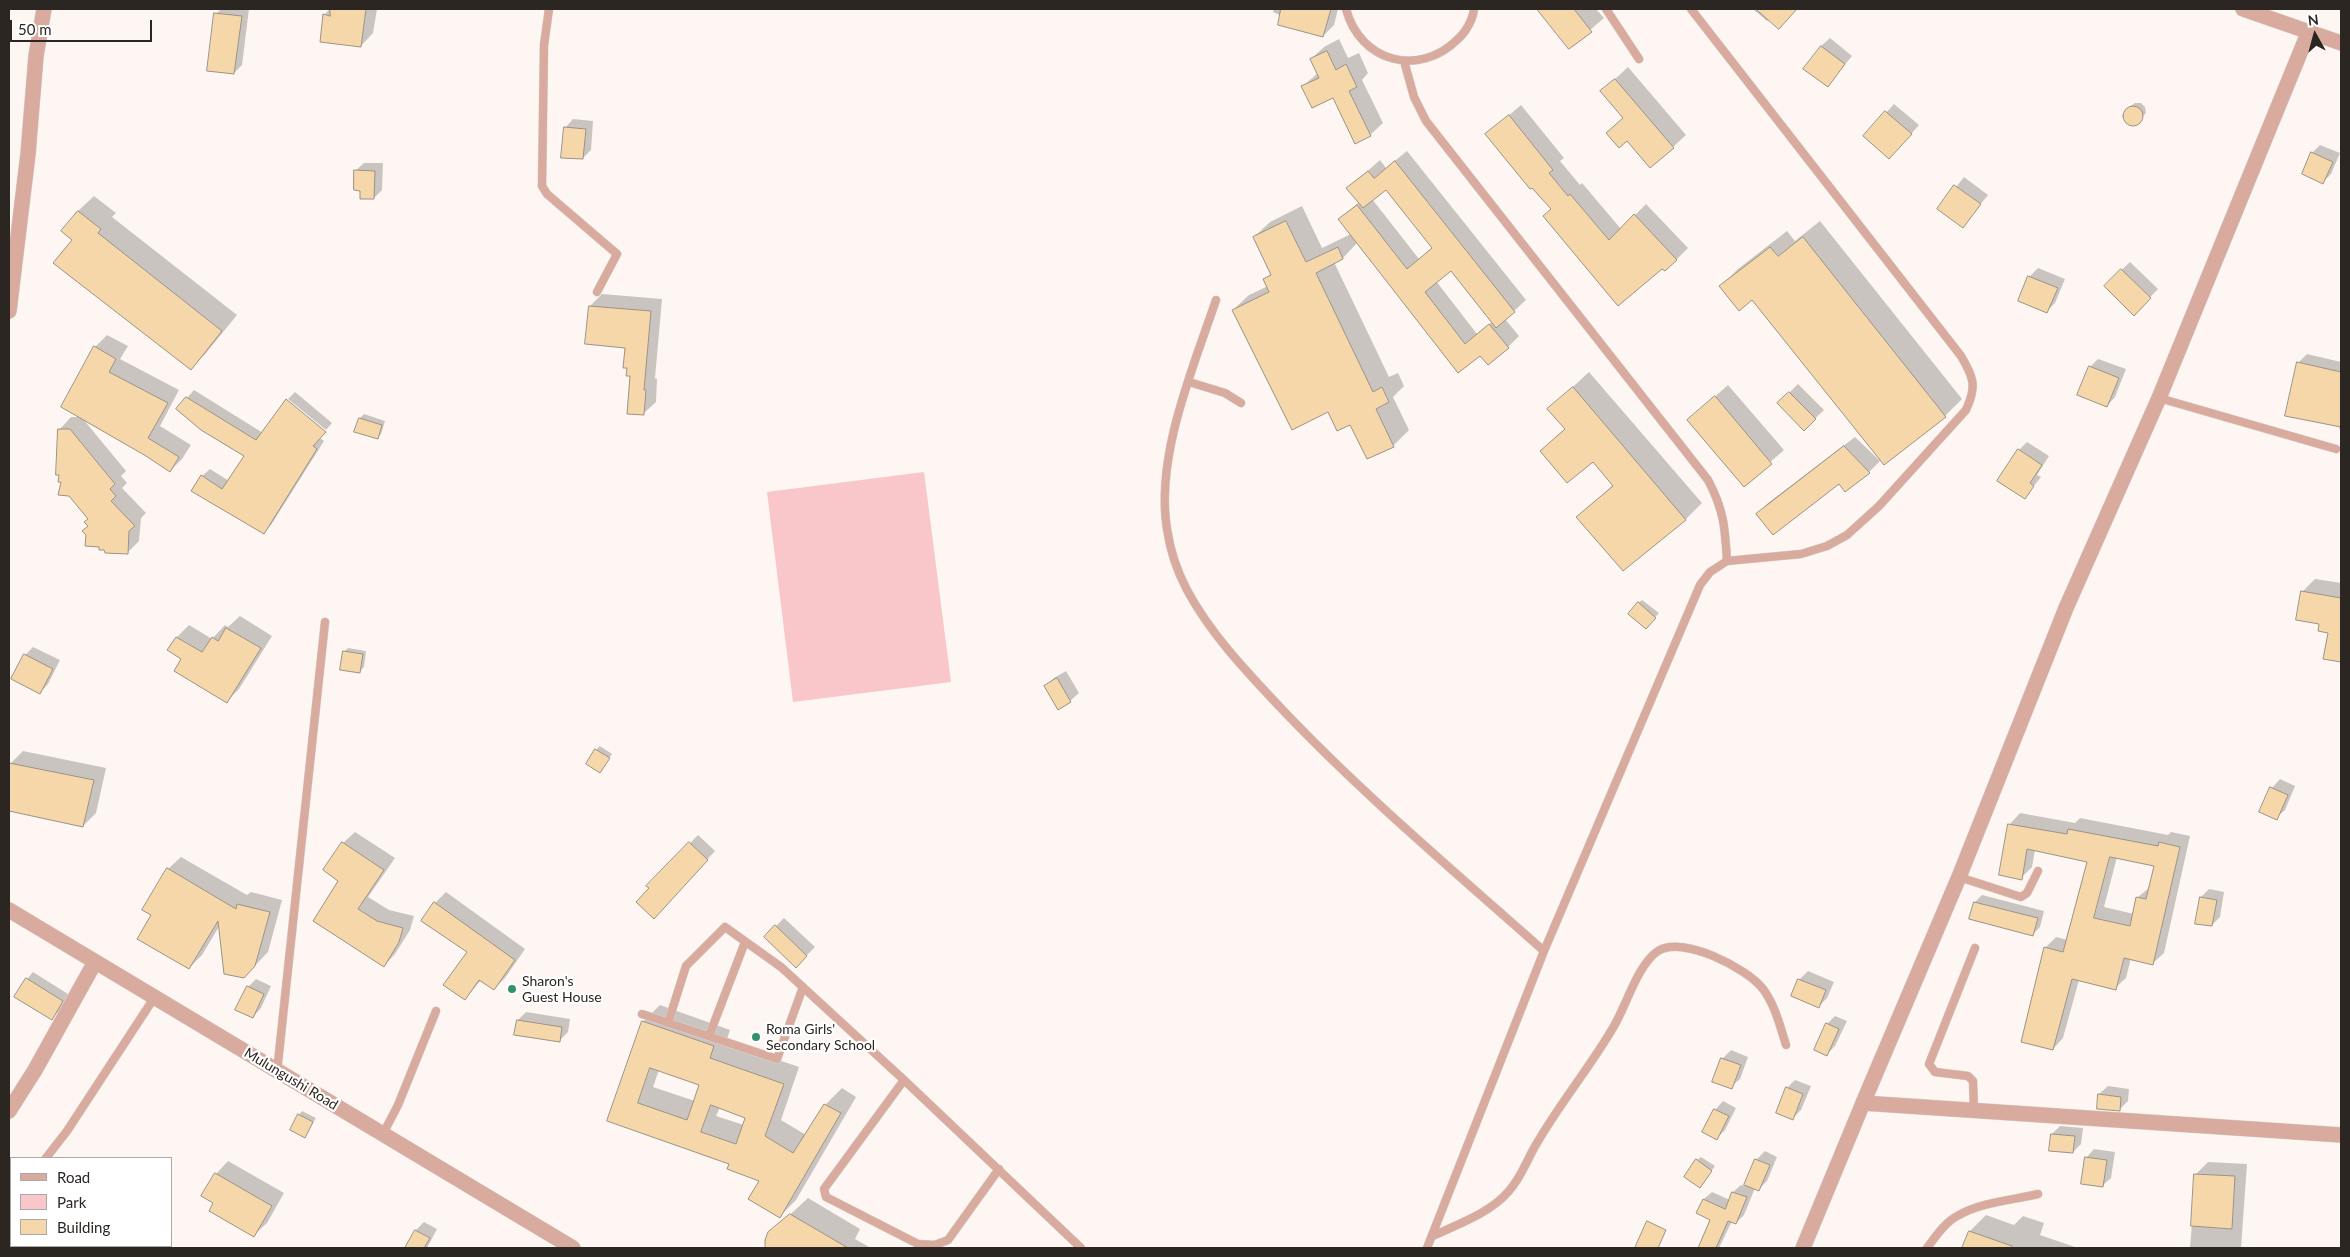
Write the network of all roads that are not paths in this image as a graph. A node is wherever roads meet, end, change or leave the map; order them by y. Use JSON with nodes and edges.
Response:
{"nodes":[{"id":1,"x":44,"y":9,"type":"edge"},
{"id":2,"x":549,"y":9,"type":"edge"},
{"id":3,"x":1346,"y":9,"type":"edge"},
{"id":4,"x":1474,"y":9,"type":"edge"},
{"id":5,"x":1606,"y":9,"type":"edge"},
{"id":6,"x":1691,"y":9,"type":"edge"},
{"id":7,"x":2243,"y":9,"type":"edge"},
{"id":8,"x":2309,"y":31,"type":"junction"},
{"id":9,"x":2341,"y":43,"type":"edge"},
{"id":10,"x":1639,"y":59,"type":"dead end"},
{"id":11,"x":1404,"y":61,"type":"junction"},
{"id":12,"x":597,"y":292,"type":"dead end"},
{"id":13,"x":1216,"y":300,"type":"dead end"},
{"id":14,"x":9,"y":311,"type":"edge"},
{"id":15,"x":1188,"y":382,"type":"junction"},
{"id":16,"x":2159,"y":398,"type":"junction"},
{"id":17,"x":1240,"y":403,"type":"dead end"},
{"id":18,"x":2336,"y":449,"type":"dead end"},
{"id":19,"x":1727,"y":561,"type":"junction"},
{"id":20,"x":325,"y":622,"type":"dead end"},
{"id":21,"x":2038,"y":872,"type":"dead end"},
{"id":22,"x":1959,"y":877,"type":"junction"},
{"id":23,"x":9,"y":910,"type":"edge"},
{"id":24,"x":745,"y":942,"type":"junction"},
{"id":25,"x":1976,"y":948,"type":"dead end"},
{"id":26,"x":1544,"y":951,"type":"junction"},
{"id":27,"x":95,"y":962,"type":"junction"},
{"id":28,"x":803,"y":987,"type":"junction"},
{"id":29,"x":154,"y":998,"type":"junction"},
{"id":30,"x":436,"y":1012,"type":"dead end"},
{"id":31,"x":642,"y":1014,"type":"dead end"},
{"id":32,"x":668,"y":1022,"type":"junction"},
{"id":33,"x":709,"y":1036,"type":"junction"},
{"id":34,"x":1786,"y":1044,"type":"dead end"},
{"id":35,"x":277,"y":1072,"type":"junction"},
{"id":36,"x":904,"y":1080,"type":"junction"},
{"id":37,"x":1864,"y":1103,"type":"junction"},
{"id":38,"x":9,"y":1111,"type":"edge"},
{"id":39,"x":1974,"y":1111,"type":"junction"},
{"id":40,"x":384,"y":1134,"type":"junction"},
{"id":41,"x":2341,"y":1135,"type":"edge"},
{"id":42,"x":47,"y":1157,"type":"edge"},
{"id":43,"x":999,"y":1169,"type":"junction"},
{"id":44,"x":2038,"y":1194,"type":"dead end"},
{"id":45,"x":1433,"y":1236,"type":"junction"},
{"id":46,"x":573,"y":1248,"type":"edge"},
{"id":47,"x":1081,"y":1248,"type":"edge"},
{"id":48,"x":1427,"y":1248,"type":"edge"},
{"id":49,"x":1803,"y":1248,"type":"edge"},
{"id":50,"x":1927,"y":1248,"type":"edge"}],
"edges":[{"from":1,"to":14,"type":"street"},
{"from":2,"to":12,"type":"lane"},
{"from":3,"to":11,"type":"lane"},
{"from":4,"to":11,"type":"lane"},
{"from":5,"to":10,"type":"lane"},
{"from":6,"to":19,"type":"lane"},
{"from":7,"to":8,"type":"street"},
{"from":8,"to":9,"type":"street"},
{"from":8,"to":16,"type":"street"},
{"from":11,"to":19,"type":"lane"},
{"from":13,"to":15,"type":"lane"},
{"from":15,"to":17,"type":"lane"},
{"from":15,"to":26,"type":"lane"},
{"from":16,"to":18,"type":"lane"},
{"from":16,"to":22,"type":"street"},
{"from":19,"to":26,"type":"lane"},
{"from":20,"to":35,"type":"lane"},
{"from":21,"to":22,"type":"lane"},
{"from":22,"to":37,"type":"street"},
{"from":23,"to":27,"type":"street","name":"Mulungushi Road"},
{"from":24,"to":28,"type":"lane"},
{"from":24,"to":32,"type":"lane"},
{"from":24,"to":33,"type":"lane"},
{"from":25,"to":39,"type":"lane"},
{"from":26,"to":45,"type":"lane"},
{"from":27,"to":29,"type":"street","name":"Mulungushi Road"},
{"from":27,"to":38,"type":"street"},
{"from":28,"to":33,"type":"lane"},
{"from":28,"to":36,"type":"lane"},
{"from":29,"to":35,"type":"street","name":"Mulungushi Road"},
{"from":29,"to":42,"type":"lane"},
{"from":30,"to":40,"type":"lane"},
{"from":31,"to":32,"type":"lane"},
{"from":32,"to":33,"type":"lane"},
{"from":34,"to":45,"type":"lane"},
{"from":35,"to":40,"type":"street","name":"Mulungushi Road"},
{"from":36,"to":43,"type":"lane"},
{"from":36,"to":43,"type":"lane"},
{"from":37,"to":39,"type":"street"},
{"from":37,"to":49,"type":"street"},
{"from":39,"to":41,"type":"street"},
{"from":40,"to":46,"type":"street","name":"Mulungushi Road"},
{"from":43,"to":47,"type":"lane"},
{"from":44,"to":50,"type":"lane"},
{"from":45,"to":48,"type":"lane"}]}
